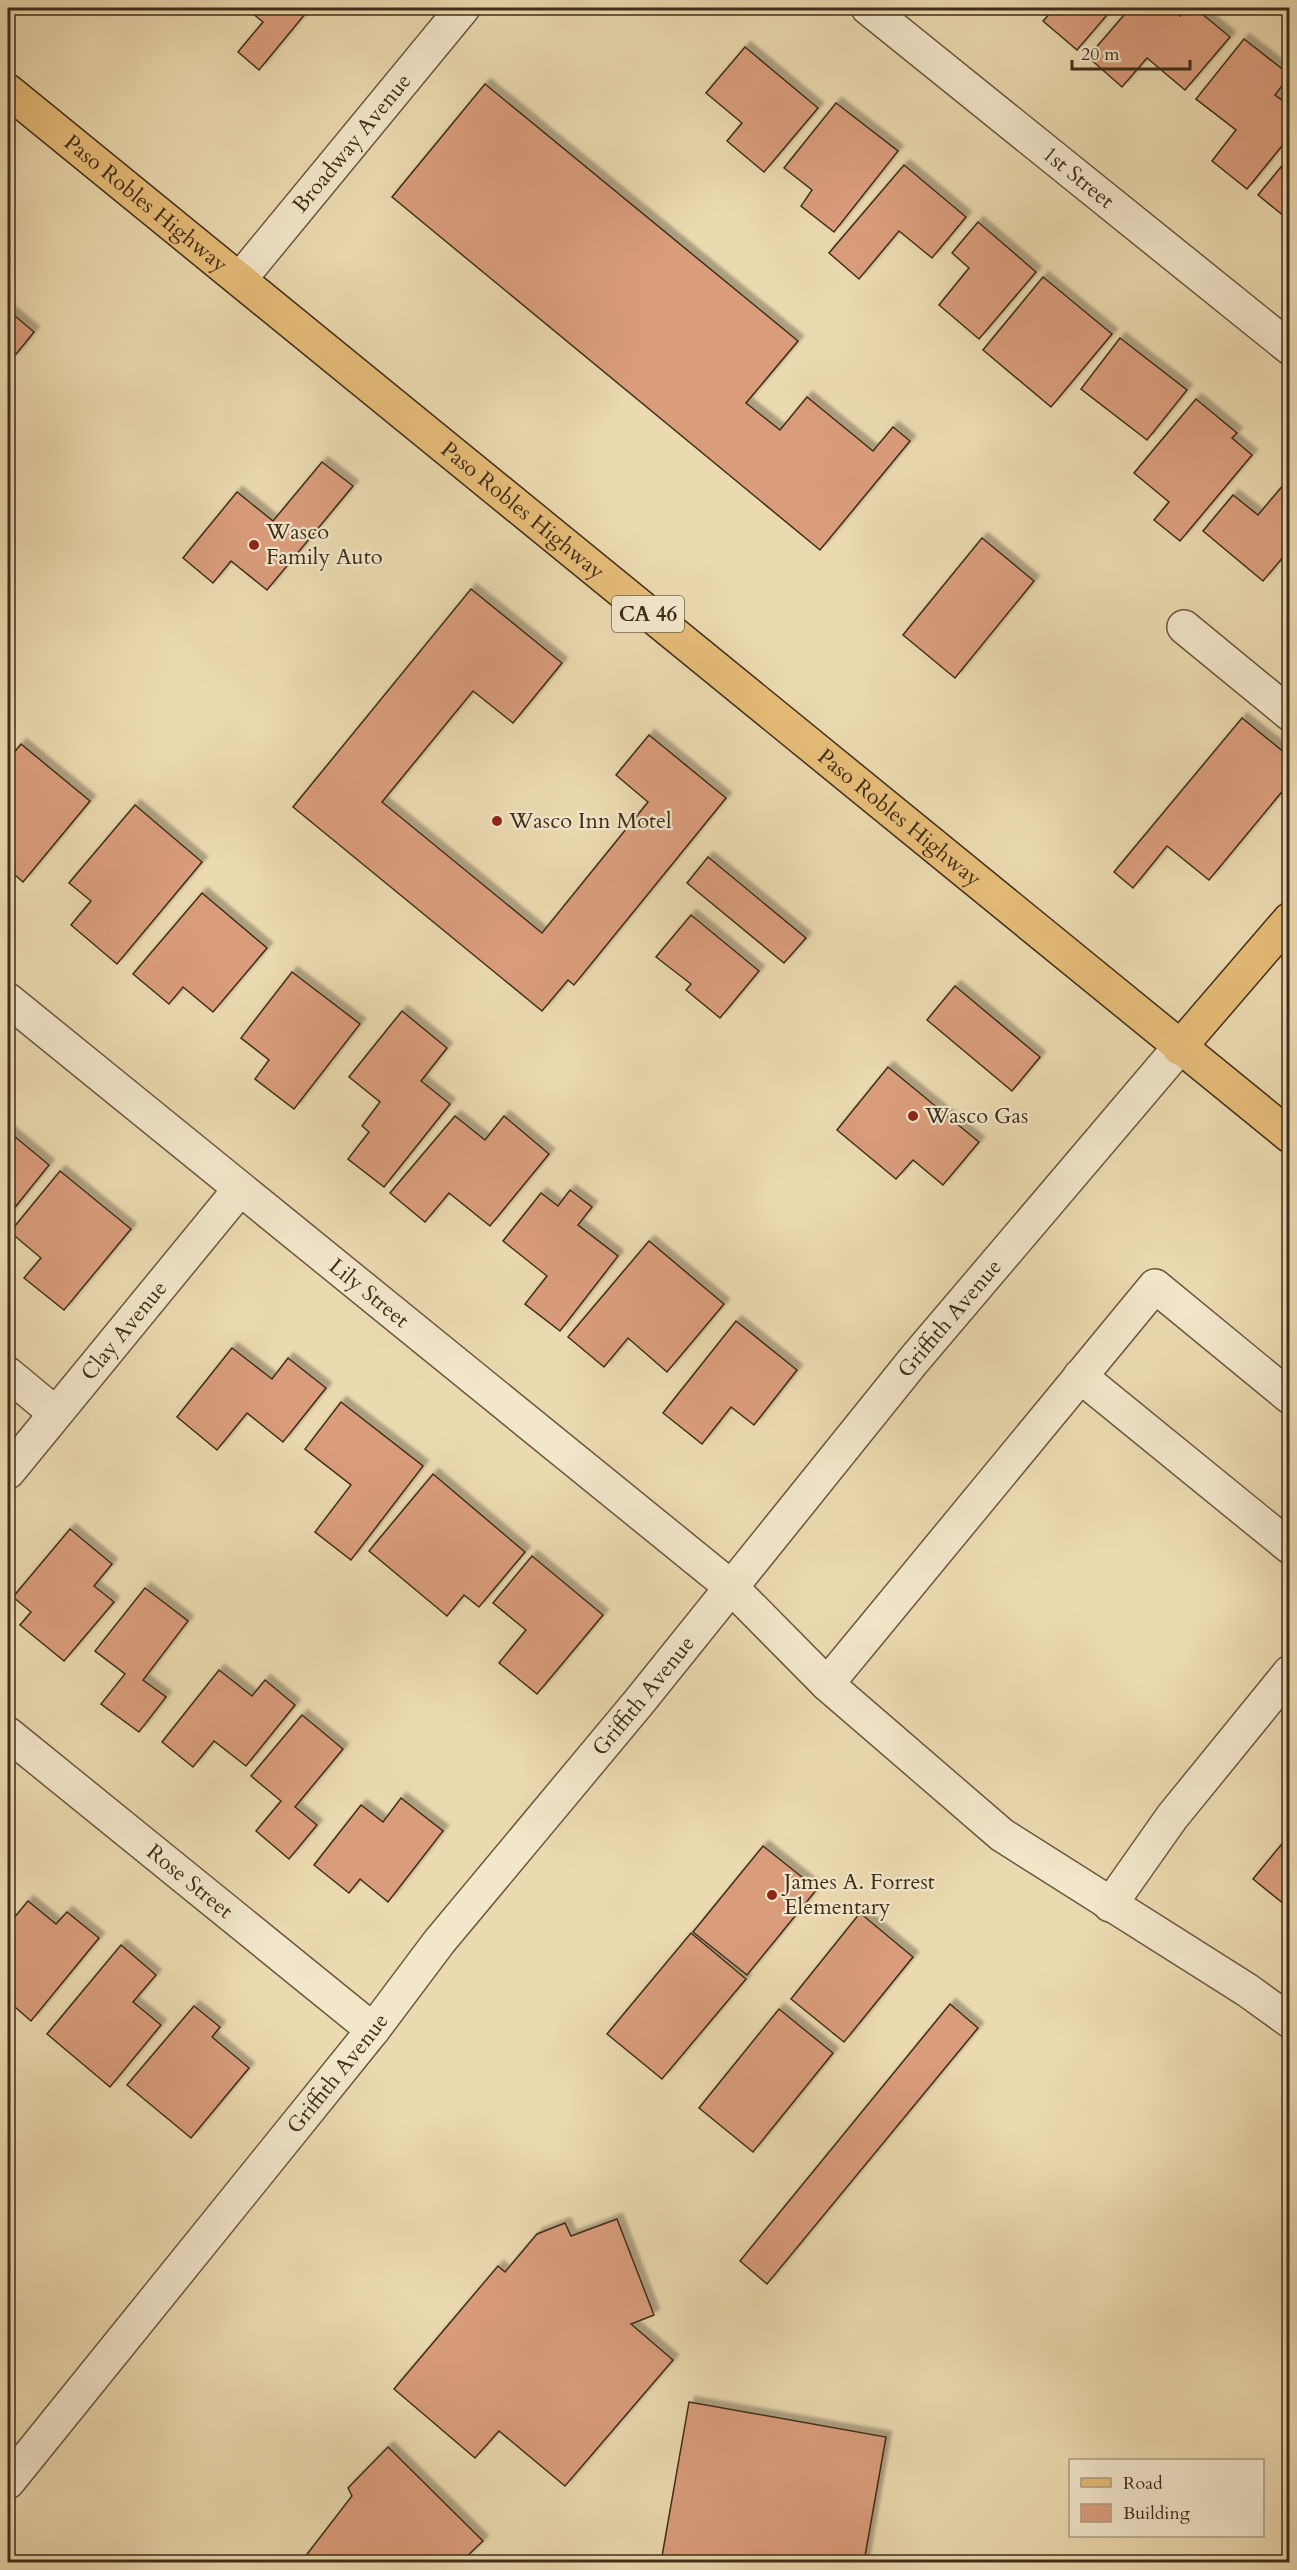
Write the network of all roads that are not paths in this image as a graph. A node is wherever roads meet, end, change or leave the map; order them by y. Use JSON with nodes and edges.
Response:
{"nodes":[{"id":1,"x":463,"y":8,"type":"edge"},
{"id":2,"x":868,"y":8,"type":"edge"},
{"id":3,"x":8,"y":91,"type":"edge"},
{"id":4,"x":240,"y":279,"type":"junction"},
{"id":5,"x":1290,"y":348,"type":"edge"},
{"id":6,"x":1184,"y":627,"type":"dead end"},
{"id":7,"x":1290,"y":714,"type":"edge"},
{"id":8,"x":1290,"y":919,"type":"edge"},
{"id":9,"x":8,"y":999,"type":"edge"},
{"id":10,"x":1179,"y":1048,"type":"junction"},
{"id":11,"x":1290,"y":1136,"type":"edge"},
{"id":12,"x":240,"y":1189,"type":"junction"},
{"id":13,"x":8,"y":1374,"type":"edge"},
{"id":14,"x":1080,"y":1376,"type":"junction"},
{"id":15,"x":1290,"y":1397,"type":"edge"},
{"id":16,"x":55,"y":1413,"type":"junction"},
{"id":17,"x":8,"y":1472,"type":"edge"},
{"id":18,"x":1290,"y":1547,"type":"edge"},
{"id":19,"x":731,"y":1587,"type":"junction"},
{"id":20,"x":1290,"y":1672,"type":"edge"},
{"id":21,"x":827,"y":1684,"type":"junction"},
{"id":22,"x":8,"y":1734,"type":"edge"},
{"id":23,"x":1110,"y":1905,"type":"junction"},
{"id":24,"x":1290,"y":2021,"type":"edge"},
{"id":25,"x":373,"y":2030,"type":"junction"},
{"id":26,"x":12,"y":2467,"type":"edge"}],
"edges":[{"from":1,"to":4,"type":"street","name":"Broadway Avenue"},
{"from":2,"to":5,"type":"street","name":"1st Street"},
{"from":3,"to":4,"type":"main road","name":"Paso Robles Highway","number":"CA 46"},
{"from":4,"to":10,"type":"main road","name":"Paso Robles Highway","number":"CA 46"},
{"from":6,"to":7,"type":"street"},
{"from":8,"to":10,"type":"main road","name":"Griffith Avenue"},
{"from":9,"to":12,"type":"street","name":"Lily Street"},
{"from":10,"to":11,"type":"main road","name":"Paso Robles Highway","number":"CA 46"},
{"from":10,"to":19,"type":"street","name":"Griffith Avenue"},
{"from":12,"to":16,"type":"street","name":"Clay Avenue"},
{"from":12,"to":19,"type":"street","name":"Lily Street"},
{"from":13,"to":16,"type":"street"},
{"from":14,"to":15,"type":"street"},
{"from":14,"to":18,"type":"street"},
{"from":14,"to":21,"type":"street"},
{"from":16,"to":17,"type":"street","name":"Clay Avenue"},
{"from":19,"to":21,"type":"street","name":"Lily Street"},
{"from":19,"to":25,"type":"street","name":"Griffith Avenue"},
{"from":20,"to":23,"type":"street"},
{"from":21,"to":23,"type":"street","name":"Lily Street"},
{"from":22,"to":25,"type":"street","name":"Rose Street"},
{"from":23,"to":24,"type":"street","name":"Lily Street"},
{"from":25,"to":26,"type":"street","name":"Griffith Avenue"}]}
